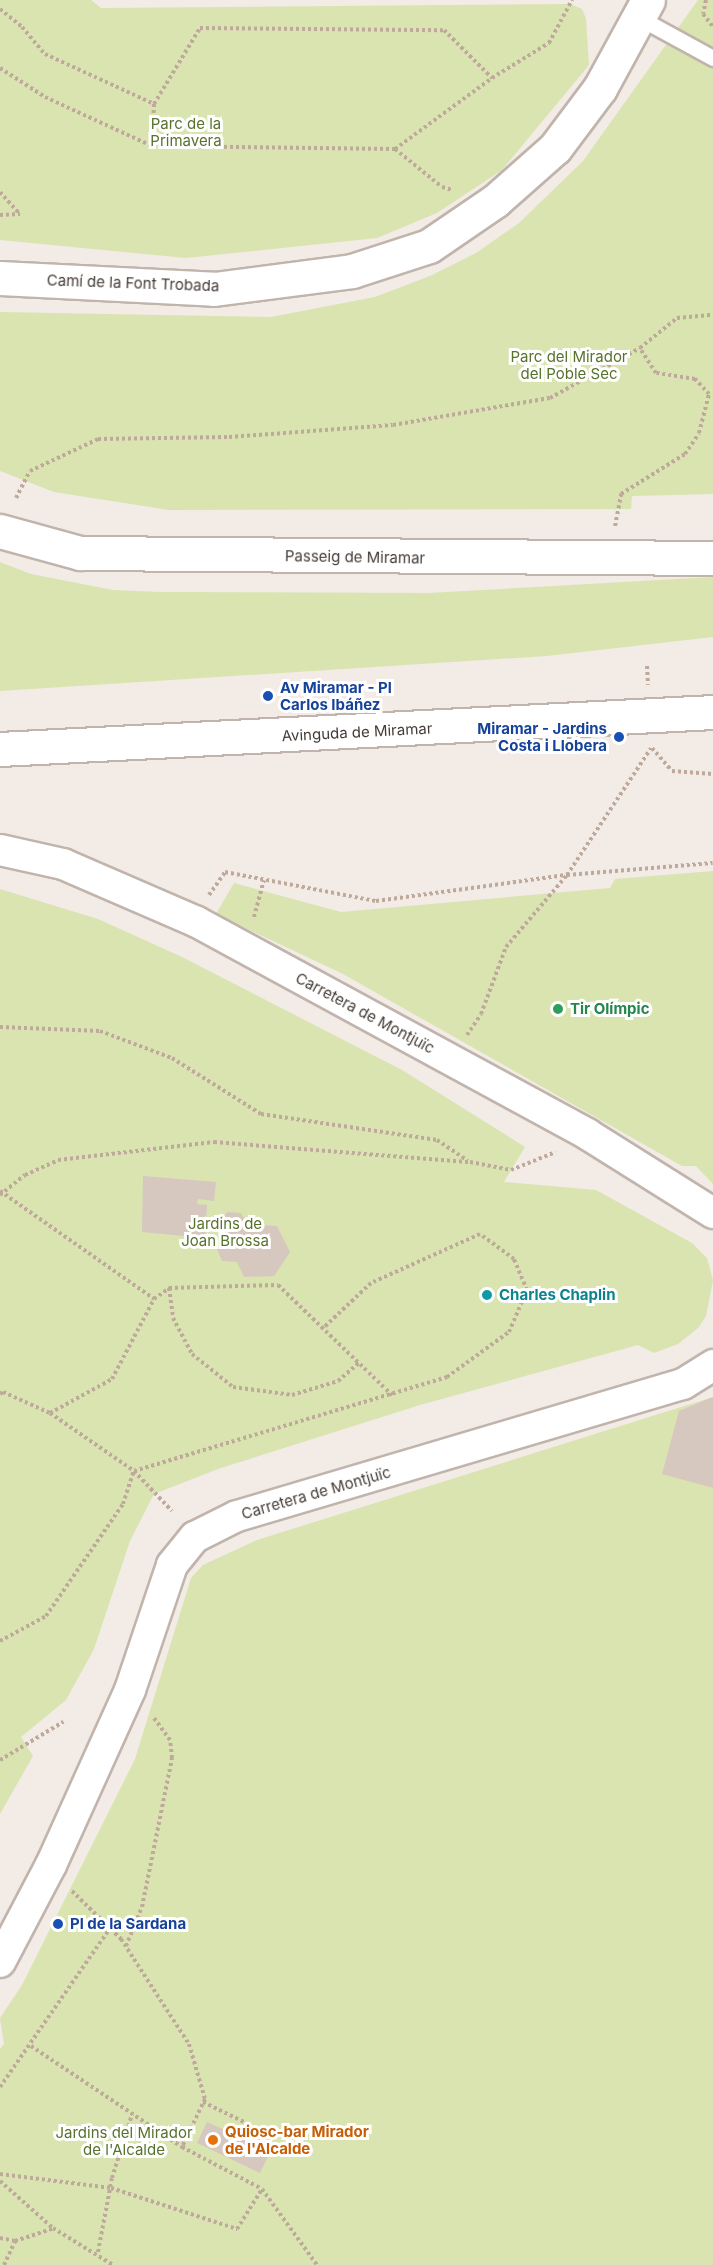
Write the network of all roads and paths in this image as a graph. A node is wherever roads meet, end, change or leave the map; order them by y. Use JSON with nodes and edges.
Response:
{"nodes":[{"id":1,"x":572,"y":0,"type":"edge"},
{"id":2,"x":706,"y":0,"type":"edge"},
{"id":3,"x":642,"y":8,"type":"edge"},
{"id":4,"x":0,"y":9,"type":"edge"},
{"id":5,"x":713,"y":27,"type":"edge"},
{"id":6,"x":713,"y":58,"type":"edge"},
{"id":7,"x":0,"y":68,"type":"edge"},
{"id":8,"x":492,"y":78,"type":"junction"},
{"id":9,"x":154,"y":104,"type":"junction"},
{"id":10,"x":152,"y":146,"type":"junction"},
{"id":11,"x":395,"y":149,"type":"junction"},
{"id":12,"x":0,"y":192,"type":"edge"},
{"id":13,"x":460,"y":192,"type":"dead end"},
{"id":14,"x":0,"y":215,"type":"edge"},
{"id":15,"x":0,"y":278,"type":"edge"},
{"id":16,"x":713,"y":315,"type":"edge"},
{"id":17,"x":640,"y":348,"type":"junction"},
{"id":18,"x":16,"y":498,"type":"dead end"},
{"id":19,"x":615,"y":527,"type":"dead end"},
{"id":20,"x":0,"y":531,"type":"edge"},
{"id":21,"x":713,"y":558,"type":"edge"},
{"id":22,"x":713,"y":712,"type":"edge"},
{"id":23,"x":0,"y":750,"type":"edge"},
{"id":24,"x":713,"y":774,"type":"edge"},
{"id":25,"x":0,"y":850,"type":"edge"},
{"id":26,"x":713,"y":862,"type":"edge"},
{"id":27,"x":567,"y":875,"type":"junction"},
{"id":28,"x":264,"y":879,"type":"junction"},
{"id":29,"x":204,"y":901,"type":"dead end"},
{"id":30,"x":253,"y":924,"type":"dead end"},
{"id":31,"x":0,"y":1026,"type":"edge"},
{"id":32,"x":470,"y":1069,"type":"junction"},
{"id":33,"x":587,"y":1134,"type":"junction"},
{"id":34,"x":470,"y":1162,"type":"junction"},
{"id":35,"x":1,"y":1193,"type":"edge"},
{"id":36,"x":713,"y":1212,"type":"edge"},
{"id":37,"x":169,"y":1288,"type":"junction"},
{"id":38,"x":154,"y":1299,"type":"junction"},
{"id":39,"x":323,"y":1329,"type":"junction"},
{"id":40,"x":359,"y":1364,"type":"junction"},
{"id":41,"x":713,"y":1365,"type":"edge"},
{"id":42,"x":0,"y":1394,"type":"edge"},
{"id":43,"x":393,"y":1396,"type":"junction"},
{"id":44,"x":50,"y":1413,"type":"junction"},
{"id":45,"x":135,"y":1471,"type":"junction"},
{"id":46,"x":172,"y":1511,"type":"dead end"},
{"id":47,"x":0,"y":1641,"type":"edge"},
{"id":48,"x":153,"y":1716,"type":"dead end"},
{"id":49,"x":63,"y":1722,"type":"dead end"},
{"id":50,"x":0,"y":1760,"type":"edge"},
{"id":51,"x":67,"y":1886,"type":"dead end"},
{"id":52,"x":110,"y":1928,"type":"junction"},
{"id":53,"x":125,"y":1947,"type":"junction"},
{"id":54,"x":0,"y":1962,"type":"edge"},
{"id":55,"x":30,"y":2046,"type":"junction"},
{"id":56,"x":0,"y":2087,"type":"edge"},
{"id":57,"x":203,"y":2102,"type":"junction"},
{"id":58,"x":132,"y":2113,"type":"junction"},
{"id":59,"x":244,"y":2122,"type":"dead end"},
{"id":60,"x":182,"y":2147,"type":"junction"},
{"id":61,"x":0,"y":2174,"type":"edge"},
{"id":62,"x":0,"y":2181,"type":"edge"},
{"id":63,"x":111,"y":2188,"type":"junction"},
{"id":64,"x":262,"y":2189,"type":"junction"},
{"id":65,"x":52,"y":2228,"type":"junction"},
{"id":66,"x":0,"y":2238,"type":"edge"},
{"id":67,"x":15,"y":2241,"type":"junction"},
{"id":68,"x":98,"y":2252,"type":"junction"},
{"id":69,"x":4,"y":2265,"type":"edge"},
{"id":70,"x":113,"y":2265,"type":"edge"},
{"id":71,"x":317,"y":2265,"type":"edge"}],
"edges":[{"from":1,"to":8,"type":"path"},
{"from":2,"to":5,"type":"path"},
{"from":3,"to":6,"type":"lane"},
{"from":3,"to":15,"type":"street","name":"Camí de la Font Trobada"},
{"from":4,"to":9,"type":"path"},
{"from":7,"to":10,"type":"path"},
{"from":8,"to":9,"type":"path"},
{"from":8,"to":11,"type":"path"},
{"from":9,"to":10,"type":"path"},
{"from":10,"to":11,"type":"path"},
{"from":11,"to":13,"type":"path"},
{"from":12,"to":14,"type":"path"},
{"from":16,"to":17,"type":"path"},
{"from":17,"to":18,"type":"path"},
{"from":17,"to":19,"type":"path"},
{"from":20,"to":21,"type":"street","name":"Passeig de Miramar"},
{"from":22,"to":23,"type":"street","name":"Avinguda de Miramar"},
{"from":24,"to":27,"type":"path"},
{"from":25,"to":32,"type":"street","name":"Carretera de Montjuïc"},
{"from":26,"to":27,"type":"path"},
{"from":27,"to":28,"type":"path"},
{"from":27,"to":32,"type":"path"},
{"from":28,"to":29,"type":"path"},
{"from":28,"to":30,"type":"path"},
{"from":31,"to":34,"type":"path"},
{"from":32,"to":33,"type":"street","name":"Carretera de Montjuïc"},
{"from":33,"to":34,"type":"path"},
{"from":33,"to":36,"type":"street","name":"Carretera de Montjuïc"},
{"from":34,"to":35,"type":"path"},
{"from":35,"to":38,"type":"path"},
{"from":37,"to":38,"type":"path"},
{"from":37,"to":39,"type":"path"},
{"from":37,"to":40,"type":"path"},
{"from":38,"to":44,"type":"path"},
{"from":39,"to":40,"type":"path"},
{"from":39,"to":43,"type":"path"},
{"from":40,"to":43,"type":"path"},
{"from":41,"to":54,"type":"street","name":"Carretera de Montjuïc"},
{"from":42,"to":44,"type":"path"},
{"from":43,"to":45,"type":"path"},
{"from":44,"to":45,"type":"path"},
{"from":45,"to":46,"type":"path"},
{"from":45,"to":47,"type":"path"},
{"from":48,"to":53,"type":"path"},
{"from":49,"to":50,"type":"path"},
{"from":51,"to":52,"type":"path"},
{"from":52,"to":53,"type":"path"},
{"from":52,"to":55,"type":"path"},
{"from":53,"to":57,"type":"path"},
{"from":55,"to":56,"type":"path"},
{"from":55,"to":58,"type":"path"},
{"from":57,"to":59,"type":"path"},
{"from":57,"to":60,"type":"path"},
{"from":58,"to":60,"type":"path"},
{"from":58,"to":63,"type":"path"},
{"from":60,"to":64,"type":"path"},
{"from":61,"to":63,"type":"path"},
{"from":62,"to":65,"type":"path"},
{"from":63,"to":64,"type":"path"},
{"from":63,"to":68,"type":"path"},
{"from":64,"to":71,"type":"path"},
{"from":65,"to":67,"type":"path"},
{"from":65,"to":68,"type":"path"},
{"from":66,"to":67,"type":"path"},
{"from":67,"to":69,"type":"path"},
{"from":68,"to":70,"type":"path"}]}
